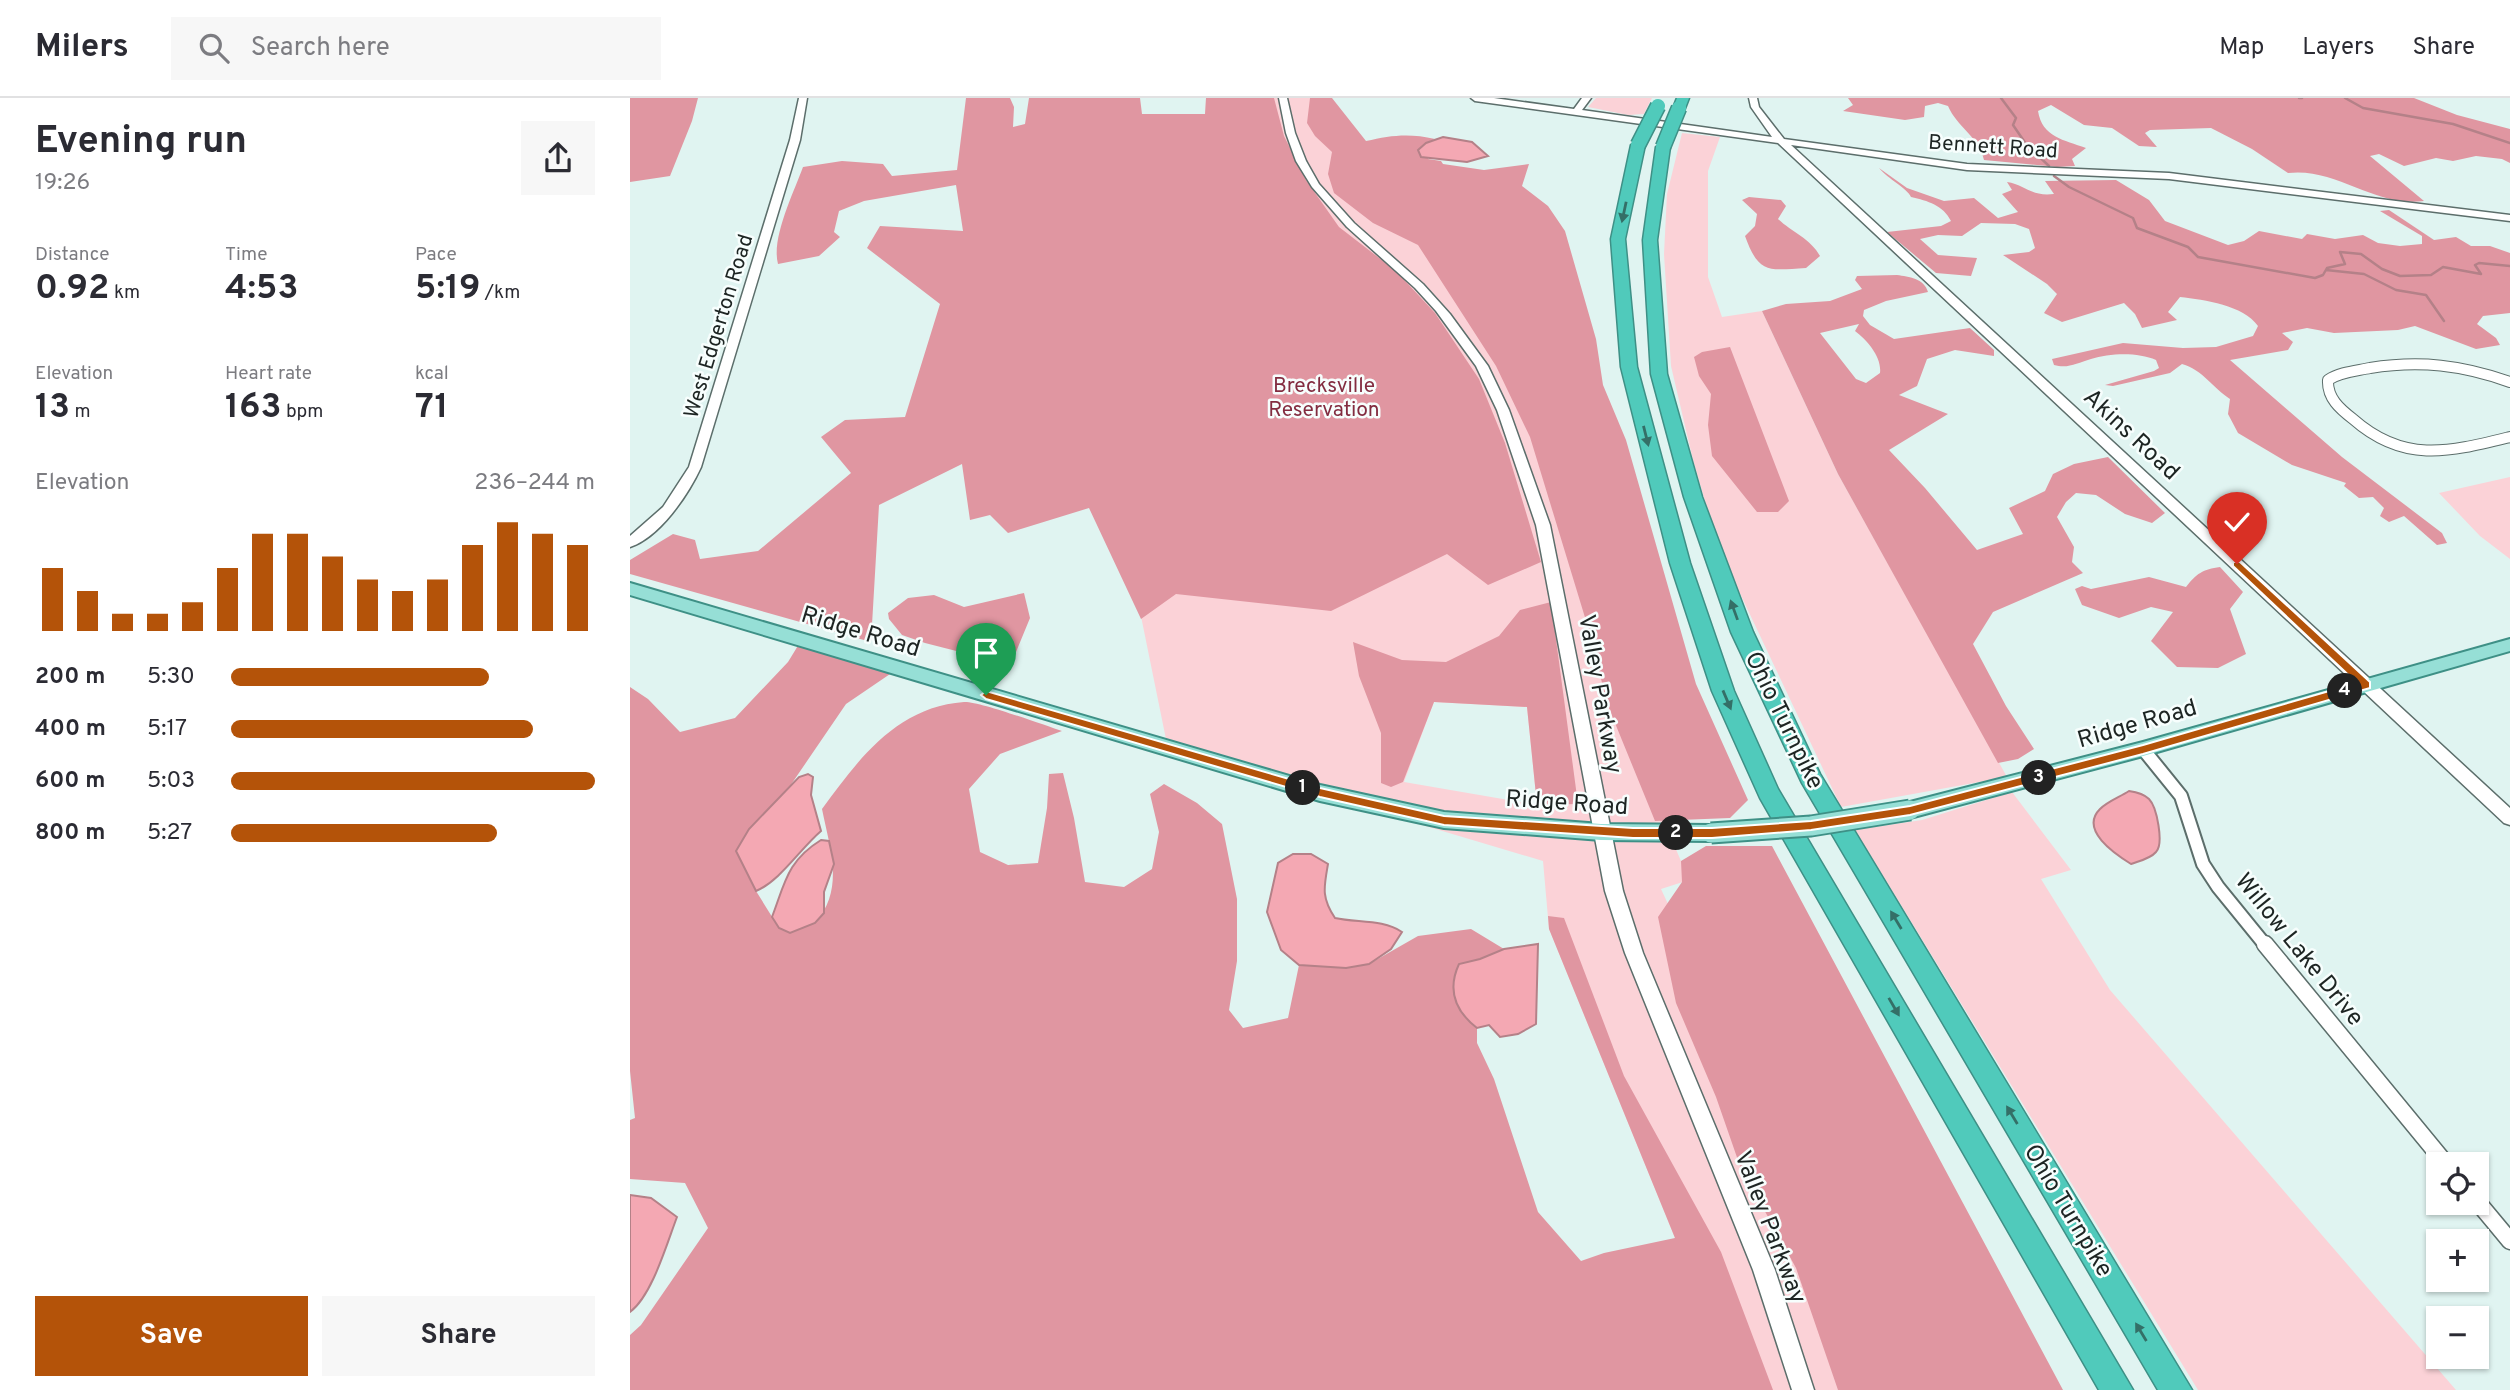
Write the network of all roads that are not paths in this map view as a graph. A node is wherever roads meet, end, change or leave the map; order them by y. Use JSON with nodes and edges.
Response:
{"nodes":[{"id":1,"x":803,"y":98,"type":"edge"},
{"id":2,"x":1283,"y":98,"type":"edge"},
{"id":3,"x":1475,"y":98,"type":"edge"},
{"id":4,"x":1587,"y":98,"type":"edge"},
{"id":5,"x":1753,"y":98,"type":"edge"},
{"id":6,"x":1660,"y":102,"type":"edge"},
{"id":7,"x":1681,"y":103,"type":"edge"},
{"id":8,"x":1576,"y":112,"type":"junction"},
{"id":9,"x":1784,"y":142,"type":"junction"},
{"id":10,"x":2510,"y":218,"type":"edge"},
{"id":11,"x":2510,"y":382,"type":"edge"},
{"id":12,"x":2510,"y":437,"type":"edge"},
{"id":13,"x":630,"y":543,"type":"edge"},
{"id":14,"x":630,"y":589,"type":"edge"},
{"id":15,"x":2510,"y":645,"type":"edge"},
{"id":16,"x":2366,"y":685,"type":"junction"},
{"id":17,"x":2143,"y":750,"type":"junction"},
{"id":18,"x":2510,"y":818,"type":"edge"},
{"id":19,"x":1601,"y":832,"type":"junction"},
{"id":20,"x":2436,"y":1152,"type":"edge"},
{"id":21,"x":2488,"y":1215,"type":"edge"},
{"id":22,"x":2510,"y":1241,"type":"edge"},
{"id":23,"x":1804,"y":1390,"type":"edge"},
{"id":24,"x":2117,"y":1390,"type":"edge"},
{"id":25,"x":2176,"y":1390,"type":"edge"}],
"edges":[{"from":1,"to":13,"type":"street","name":"West Edgerton Road"},
{"from":2,"to":19,"type":"street","name":"Valley Parkway"},
{"from":3,"to":8,"type":"street","name":"Bennett Road"},
{"from":4,"to":8,"type":"street"},
{"from":5,"to":9,"type":"street","name":"Akins Road"},
{"from":6,"to":24,"type":"highway","name":"Ohio Turnpike","one_way":true,"bridge":true},
{"from":25,"to":7,"type":"highway","name":"Ohio Turnpike","one_way":true,"bridge":true},
{"from":8,"to":9,"type":"street","name":"Bennett Road"},
{"from":9,"to":10,"type":"street","name":"Bennett Road"},
{"from":9,"to":16,"type":"street","name":"Akins Road"},
{"from":11,"to":12,"type":"street"},
{"from":14,"to":19,"type":"main road","name":"Ridge Road"},
{"from":15,"to":16,"type":"main road","name":"Ridge Road"},
{"from":16,"to":17,"type":"main road","name":"Ridge Road"},
{"from":16,"to":18,"type":"street","name":"Akins Road"},
{"from":17,"to":19,"type":"main road","name":"Ridge Road","bridge":true},
{"from":17,"to":20,"type":"street","name":"Willow Lake Drive"},
{"from":19,"to":23,"type":"street","name":"Valley Parkway"},
{"from":21,"to":22,"type":"street"}]}
